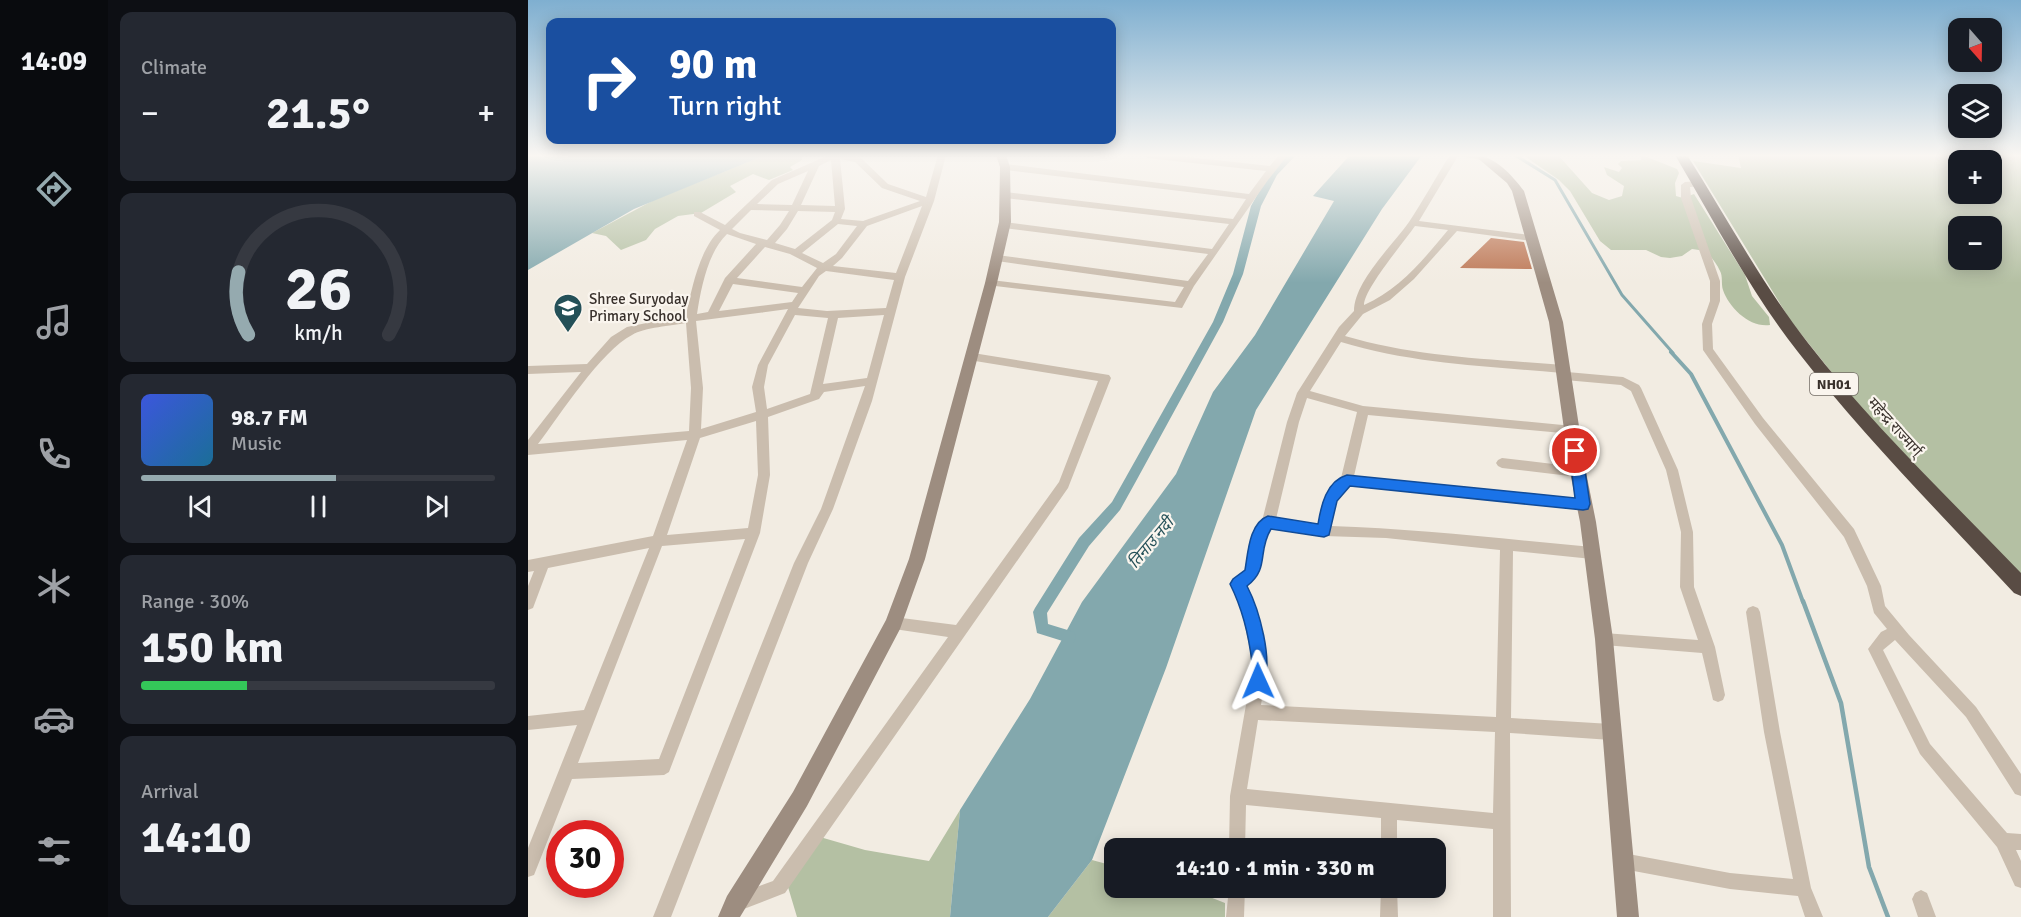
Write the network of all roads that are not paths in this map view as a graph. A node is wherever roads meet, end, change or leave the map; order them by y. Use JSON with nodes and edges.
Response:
{"nodes":[{"id":1,"x":1251,"y":197,"type":"edge"},
{"id":2,"x":759,"y":198,"type":"edge"},
{"id":3,"x":801,"y":198,"type":"edge"},
{"id":4,"x":839,"y":198,"type":"edge"},
{"id":5,"x":920,"y":198,"type":"edge"},
{"id":6,"x":930,"y":198,"type":"edge"},
{"id":7,"x":1005,"y":198,"type":"edge"},
{"id":8,"x":1029,"y":198,"type":"edge"},
{"id":9,"x":1428,"y":198,"type":"edge"},
{"id":10,"x":1520,"y":198,"type":"edge"},
{"id":11,"x":1686,"y":198,"type":"edge"},
{"id":12,"x":1708,"y":198,"type":"edge"},
{"id":13,"x":929,"y":201,"type":"junction"},
{"id":14,"x":749,"y":207,"type":"junction"},
{"id":15,"x":796,"y":208,"type":"junction"},
{"id":16,"x":840,"y":209,"type":"junction"},
{"id":17,"x":697,"y":214,"type":"dead end"},
{"id":18,"x":836,"y":221,"type":"junction"},
{"id":19,"x":1234,"y":222,"type":"junction"},
{"id":20,"x":1413,"y":223,"type":"junction"},
{"id":21,"x":864,"y":224,"type":"junction"},
{"id":22,"x":1004,"y":225,"type":"junction"},
{"id":23,"x":726,"y":230,"type":"junction"},
{"id":24,"x":1453,"y":230,"type":"junction"},
{"id":25,"x":1531,"y":238,"type":"junction"},
{"id":26,"x":766,"y":243,"type":"junction"},
{"id":27,"x":1215,"y":252,"type":"junction"},
{"id":28,"x":795,"y":254,"type":"junction"},
{"id":29,"x":997,"y":258,"type":"junction"},
{"id":30,"x":825,"y":268,"type":"junction"},
{"id":31,"x":900,"y":277,"type":"junction"},
{"id":32,"x":729,"y":280,"type":"junction"},
{"id":33,"x":991,"y":283,"type":"junction"},
{"id":34,"x":1188,"y":284,"type":"junction"},
{"id":35,"x":804,"y":291,"type":"junction"},
{"id":36,"x":794,"y":308,"type":"junction"},
{"id":37,"x":890,"y":311,"type":"junction"},
{"id":38,"x":1359,"y":312,"type":"junction"},
{"id":39,"x":834,"y":314,"type":"junction"},
{"id":40,"x":712,"y":315,"type":"junction"},
{"id":41,"x":691,"y":318,"type":"junction"},
{"id":42,"x":1339,"y":338,"type":"junction"},
{"id":43,"x":973,"y":357,"type":"junction"},
{"id":44,"x":590,"y":368,"type":"junction"},
{"id":45,"x":528,"y":370,"type":"edge"},
{"id":46,"x":1565,"y":372,"type":"junction"},
{"id":47,"x":870,"y":381,"type":"junction"},
{"id":48,"x":1303,"y":393,"type":"junction"},
{"id":49,"x":815,"y":396,"type":"junction"},
{"id":50,"x":1363,"y":410,"type":"junction"},
{"id":51,"x":762,"y":415,"type":"junction"},
{"id":52,"x":1573,"y":430,"type":"junction"},
{"id":53,"x":695,"y":435,"type":"junction"},
{"id":54,"x":528,"y":450,"type":"edge"},
{"id":55,"x":1502,"y":463,"type":"dead end"},
{"id":56,"x":1578,"y":472,"type":"junction"},
{"id":57,"x":1347,"y":480,"type":"junction"},
{"id":58,"x":1583,"y":504,"type":"junction"},
{"id":59,"x":1268,"y":522,"type":"junction"},
{"id":60,"x":1324,"y":531,"type":"junction"},
{"id":61,"x":754,"y":533,"type":"junction"},
{"id":62,"x":658,"y":541,"type":"junction"},
{"id":63,"x":1507,"y":545,"type":"junction"},
{"id":64,"x":1592,"y":553,"type":"junction"},
{"id":65,"x":543,"y":563,"type":"junction"},
{"id":66,"x":528,"y":566,"type":"edge"},
{"id":67,"x":2021,"y":587,"type":"edge"},
{"id":68,"x":528,"y":604,"type":"edge"},
{"id":69,"x":1754,"y":612,"type":"dead end"},
{"id":70,"x":894,"y":622,"type":"junction"},
{"id":71,"x":960,"y":632,"type":"junction"},
{"id":72,"x":1896,"y":632,"type":"junction"},
{"id":73,"x":1604,"y":639,"type":"junction"},
{"id":74,"x":1708,"y":647,"type":"junction"},
{"id":75,"x":1718,"y":695,"type":"dead end"},
{"id":76,"x":1252,"y":712,"type":"junction"},
{"id":77,"x":590,"y":717,"type":"junction"},
{"id":78,"x":528,"y":723,"type":"edge"},
{"id":79,"x":1504,"y":726,"type":"junction"},
{"id":80,"x":1611,"y":732,"type":"junction"},
{"id":81,"x":568,"y":771,"type":"junction"},
{"id":82,"x":2021,"y":788,"type":"edge"},
{"id":83,"x":1238,"y":796,"type":"junction"},
{"id":84,"x":1389,"y":812,"type":"junction"},
{"id":85,"x":1501,"y":822,"type":"junction"},
{"id":86,"x":1237,"y":838,"type":"edge"},
{"id":87,"x":1389,"y":838,"type":"edge"},
{"id":88,"x":2003,"y":841,"type":"junction"},
{"id":89,"x":2021,"y":842,"type":"edge"},
{"id":90,"x":1623,"y":861,"type":"junction"},
{"id":91,"x":528,"y":869,"type":"edge"},
{"id":92,"x":2021,"y":880,"type":"edge"},
{"id":93,"x":1803,"y":888,"type":"junction"},
{"id":94,"x":1237,"y":898,"type":"edge"},
{"id":95,"x":1389,"y":898,"type":"edge"},
{"id":96,"x":1921,"y":899,"type":"dead end"},
{"id":97,"x":732,"y":910,"type":"edge"},
{"id":98,"x":662,"y":917,"type":"edge"},
{"id":99,"x":1236,"y":917,"type":"edge"},
{"id":100,"x":1389,"y":917,"type":"edge"},
{"id":101,"x":1502,"y":917,"type":"edge"},
{"id":102,"x":1628,"y":917,"type":"edge"},
{"id":103,"x":1814,"y":917,"type":"edge"},
{"id":104,"x":1927,"y":917,"type":"edge"}],
"edges":[{"from":1,"to":19,"type":"street"},
{"from":2,"to":14,"type":"street"},
{"from":3,"to":15,"type":"street"},
{"from":4,"to":16,"type":"street"},
{"from":5,"to":13,"type":"street"},
{"from":6,"to":13,"type":"street"},
{"from":7,"to":22,"type":"street"},
{"from":8,"to":19,"type":"street"},
{"from":9,"to":20,"type":"street"},
{"from":10,"to":25,"type":"street"},
{"from":11,"to":72,"type":"street"},
{"from":12,"to":67,"type":"highway","name":"महेन्द्र राज्मार्ग्","number":"NH01"},
{"from":13,"to":21,"type":"street"},
{"from":13,"to":31,"type":"street"},
{"from":14,"to":15,"type":"street"},
{"from":14,"to":23,"type":"street"},
{"from":15,"to":16,"type":"street"},
{"from":15,"to":26,"type":"street"},
{"from":16,"to":18,"type":"street"},
{"from":17,"to":23,"type":"street"},
{"from":18,"to":21,"type":"street"},
{"from":18,"to":28,"type":"street"},
{"from":19,"to":27,"type":"street"},
{"from":20,"to":24,"type":"street"},
{"from":20,"to":38,"type":"street"},
{"from":21,"to":30,"type":"street"},
{"from":22,"to":27,"type":"street"},
{"from":22,"to":29,"type":"street"},
{"from":23,"to":26,"type":"street"},
{"from":23,"to":41,"type":"street"},
{"from":24,"to":25,"type":"street"},
{"from":24,"to":38,"type":"street"},
{"from":25,"to":46,"type":"street"},
{"from":26,"to":28,"type":"street"},
{"from":26,"to":32,"type":"street"},
{"from":27,"to":34,"type":"street"},
{"from":28,"to":30,"type":"street"},
{"from":29,"to":33,"type":"street"},
{"from":29,"to":34,"type":"street"},
{"from":30,"to":31,"type":"street"},
{"from":30,"to":35,"type":"street"},
{"from":31,"to":37,"type":"street"},
{"from":32,"to":35,"type":"street"},
{"from":32,"to":40,"type":"street"},
{"from":33,"to":34,"type":"street"},
{"from":33,"to":43,"type":"street"},
{"from":35,"to":36,"type":"street"},
{"from":36,"to":39,"type":"street"},
{"from":36,"to":40,"type":"street"},
{"from":36,"to":51,"type":"street"},
{"from":37,"to":39,"type":"street"},
{"from":37,"to":47,"type":"street"},
{"from":38,"to":42,"type":"street"},
{"from":39,"to":49,"type":"street"},
{"from":40,"to":41,"type":"street"},
{"from":41,"to":44,"type":"street"},
{"from":41,"to":53,"type":"street"},
{"from":42,"to":46,"type":"street"},
{"from":42,"to":48,"type":"street"},
{"from":43,"to":70,"type":"street"},
{"from":43,"to":71,"type":"street"},
{"from":44,"to":45,"type":"street"},
{"from":44,"to":54,"type":"street"},
{"from":46,"to":52,"type":"street"},
{"from":46,"to":74,"type":"street"},
{"from":47,"to":49,"type":"street"},
{"from":47,"to":98,"type":"street"},
{"from":48,"to":50,"type":"street"},
{"from":48,"to":59,"type":"street"},
{"from":49,"to":51,"type":"street"},
{"from":50,"to":52,"type":"street"},
{"from":50,"to":57,"type":"street"},
{"from":51,"to":53,"type":"street"},
{"from":51,"to":61,"type":"street"},
{"from":52,"to":56,"type":"street"},
{"from":53,"to":54,"type":"street"},
{"from":53,"to":62,"type":"street"},
{"from":55,"to":56,"type":"street"},
{"from":56,"to":58,"type":"street"},
{"from":57,"to":58,"type":"street"},
{"from":57,"to":60,"type":"street"},
{"from":58,"to":64,"type":"street"},
{"from":59,"to":60,"type":"street"},
{"from":59,"to":76,"type":"street"},
{"from":60,"to":63,"type":"street"},
{"from":61,"to":62,"type":"street"},
{"from":61,"to":81,"type":"street"},
{"from":62,"to":65,"type":"street"},
{"from":62,"to":77,"type":"street"},
{"from":63,"to":64,"type":"street"},
{"from":63,"to":79,"type":"street"},
{"from":64,"to":73,"type":"street"},
{"from":65,"to":66,"type":"street"},
{"from":65,"to":68,"type":"street"},
{"from":69,"to":93,"type":"street"},
{"from":70,"to":71,"type":"street"},
{"from":70,"to":97,"type":"street"},
{"from":71,"to":97,"type":"street"},
{"from":72,"to":82,"type":"street"},
{"from":72,"to":88,"type":"street"},
{"from":73,"to":74,"type":"street"},
{"from":73,"to":80,"type":"street"},
{"from":74,"to":75,"type":"street"},
{"from":76,"to":79,"type":"street"},
{"from":76,"to":83,"type":"street"},
{"from":77,"to":78,"type":"street"},
{"from":77,"to":81,"type":"street"},
{"from":79,"to":80,"type":"street"},
{"from":79,"to":85,"type":"street"},
{"from":80,"to":90,"type":"street"},
{"from":81,"to":91,"type":"street"},
{"from":83,"to":84,"type":"street"},
{"from":83,"to":86,"type":"street"},
{"from":84,"to":85,"type":"street"},
{"from":84,"to":87,"type":"street"},
{"from":85,"to":101,"type":"street"},
{"from":88,"to":89,"type":"street"},
{"from":88,"to":92,"type":"street"},
{"from":90,"to":93,"type":"street"},
{"from":90,"to":102,"type":"street"},
{"from":93,"to":103,"type":"street"},
{"from":94,"to":99,"type":"street"},
{"from":95,"to":100,"type":"street"},
{"from":96,"to":104,"type":"street"}]}
